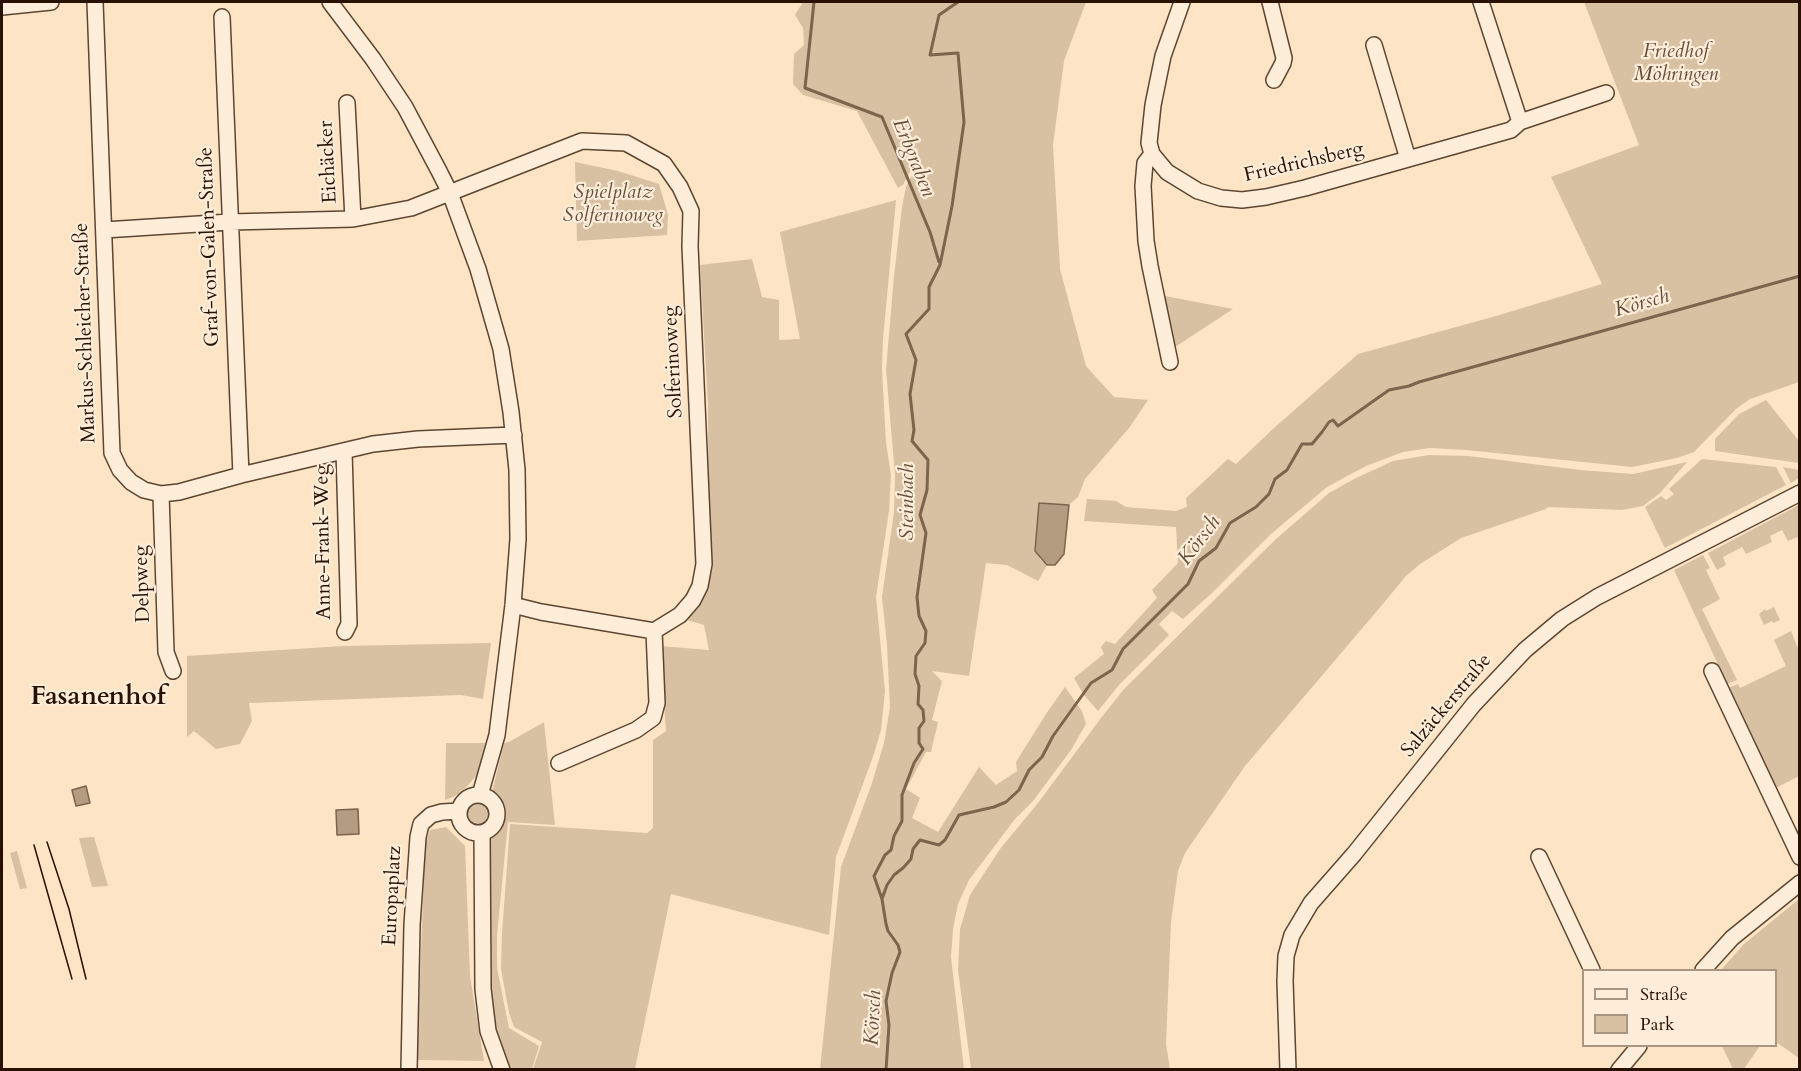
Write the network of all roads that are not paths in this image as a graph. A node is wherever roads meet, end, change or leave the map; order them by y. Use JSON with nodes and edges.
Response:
{"nodes":[{"id":1,"x":51,"y":2,"type":"edge"},
{"id":2,"x":95,"y":2,"type":"edge"},
{"id":3,"x":330,"y":2,"type":"edge"},
{"id":4,"x":1182,"y":2,"type":"edge"},
{"id":5,"x":1270,"y":2,"type":"edge"},
{"id":6,"x":1481,"y":2,"type":"edge"},
{"id":7,"x":2,"y":7,"type":"edge"},
{"id":8,"x":222,"y":17,"type":"dead end"},
{"id":9,"x":1374,"y":45,"type":"dead end"},
{"id":10,"x":1274,"y":80,"type":"dead end"},
{"id":11,"x":1606,"y":93,"type":"dead end"},
{"id":12,"x":347,"y":103,"type":"dead end"},
{"id":13,"x":1520,"y":122,"type":"junction"},
{"id":14,"x":1152,"y":154,"type":"junction"},
{"id":15,"x":1408,"y":159,"type":"junction"},
{"id":16,"x":450,"y":193,"type":"junction"},
{"id":17,"x":353,"y":219,"type":"junction"},
{"id":18,"x":230,"y":222,"type":"junction"},
{"id":19,"x":104,"y":230,"type":"junction"},
{"id":20,"x":1170,"y":362,"type":"dead end"},
{"id":21,"x":514,"y":435,"type":"junction"},
{"id":22,"x":344,"y":451,"type":"junction"},
{"id":23,"x":241,"y":475,"type":"junction"},
{"id":24,"x":1800,"y":493,"type":"edge"},
{"id":25,"x":161,"y":494,"type":"junction"},
{"id":26,"x":513,"y":605,"type":"junction"},
{"id":27,"x":654,"y":631,"type":"junction"},
{"id":28,"x":345,"y":632,"type":"dead end"},
{"id":29,"x":173,"y":671,"type":"dead end"},
{"id":30,"x":1712,"y":671,"type":"dead end"},
{"id":31,"x":559,"y":763,"type":"dead end"},
{"id":32,"x":480,"y":795,"type":"junction"},
{"id":33,"x":459,"y":811,"type":"junction"},
{"id":34,"x":482,"y":833,"type":"junction"},
{"id":35,"x":1539,"y":857,"type":"dead end"},
{"id":36,"x":1800,"y":857,"type":"edge"},
{"id":37,"x":1800,"y":883,"type":"edge"},
{"id":38,"x":1592,"y":969,"type":"edge"},
{"id":39,"x":1704,"y":969,"type":"edge"},
{"id":40,"x":1637,"y":1047,"type":"edge"},
{"id":41,"x":409,"y":1070,"type":"edge"},
{"id":42,"x":502,"y":1070,"type":"edge"},
{"id":43,"x":1288,"y":1070,"type":"edge"},
{"id":44,"x":1619,"y":1070,"type":"edge"}],
"edges":[{"from":1,"to":7,"type":"street"},
{"from":2,"to":19,"type":"street","name":"Markus-Schleicher-Straße"},
{"from":3,"to":16,"type":"street"},
{"from":4,"to":14,"type":"street"},
{"from":5,"to":10,"type":"street"},
{"from":6,"to":13,"type":"street"},
{"from":8,"to":18,"type":"street","name":"Graf-von-Galen-Straße"},
{"from":9,"to":15,"type":"street"},
{"from":11,"to":13,"type":"street","name":"Friedrichsberg"},
{"from":12,"to":17,"type":"street","name":"Eichäcker"},
{"from":13,"to":15,"type":"street","name":"Friedrichsberg"},
{"from":14,"to":15,"type":"street","name":"Friedrichsberg"},
{"from":14,"to":20,"type":"street"},
{"from":16,"to":17,"type":"street","name":"Solferinoweg"},
{"from":16,"to":21,"type":"street"},
{"from":16,"to":27,"type":"street","name":"Solferinoweg"},
{"from":17,"to":18,"type":"street","name":"Solferinoweg"},
{"from":18,"to":19,"type":"street","name":"Solferinoweg"},
{"from":18,"to":23,"type":"street","name":"Graf-von-Galen-Straße"},
{"from":19,"to":25,"type":"street","name":"Markus-Schleicher-Straße"},
{"from":21,"to":22,"type":"street"},
{"from":21,"to":26,"type":"street"},
{"from":22,"to":23,"type":"street"},
{"from":22,"to":28,"type":"street","name":"Anne-Frank-Weg"},
{"from":23,"to":25,"type":"street"},
{"from":24,"to":43,"type":"street","name":"Salzäckerstraße"},
{"from":25,"to":29,"type":"street","name":"Delpweg"},
{"from":26,"to":27,"type":"street"},
{"from":26,"to":32,"type":"street"},
{"from":27,"to":31,"type":"street"},
{"from":30,"to":36,"type":"street"},
{"from":32,"to":33,"type":"street"},
{"from":32,"to":34,"type":"street"},
{"from":33,"to":34,"type":"street"},
{"from":33,"to":41,"type":"street","name":"Europaplatz"},
{"from":34,"to":42,"type":"street"},
{"from":35,"to":38,"type":"street"},
{"from":37,"to":39,"type":"street"},
{"from":40,"to":44,"type":"street"}]}
